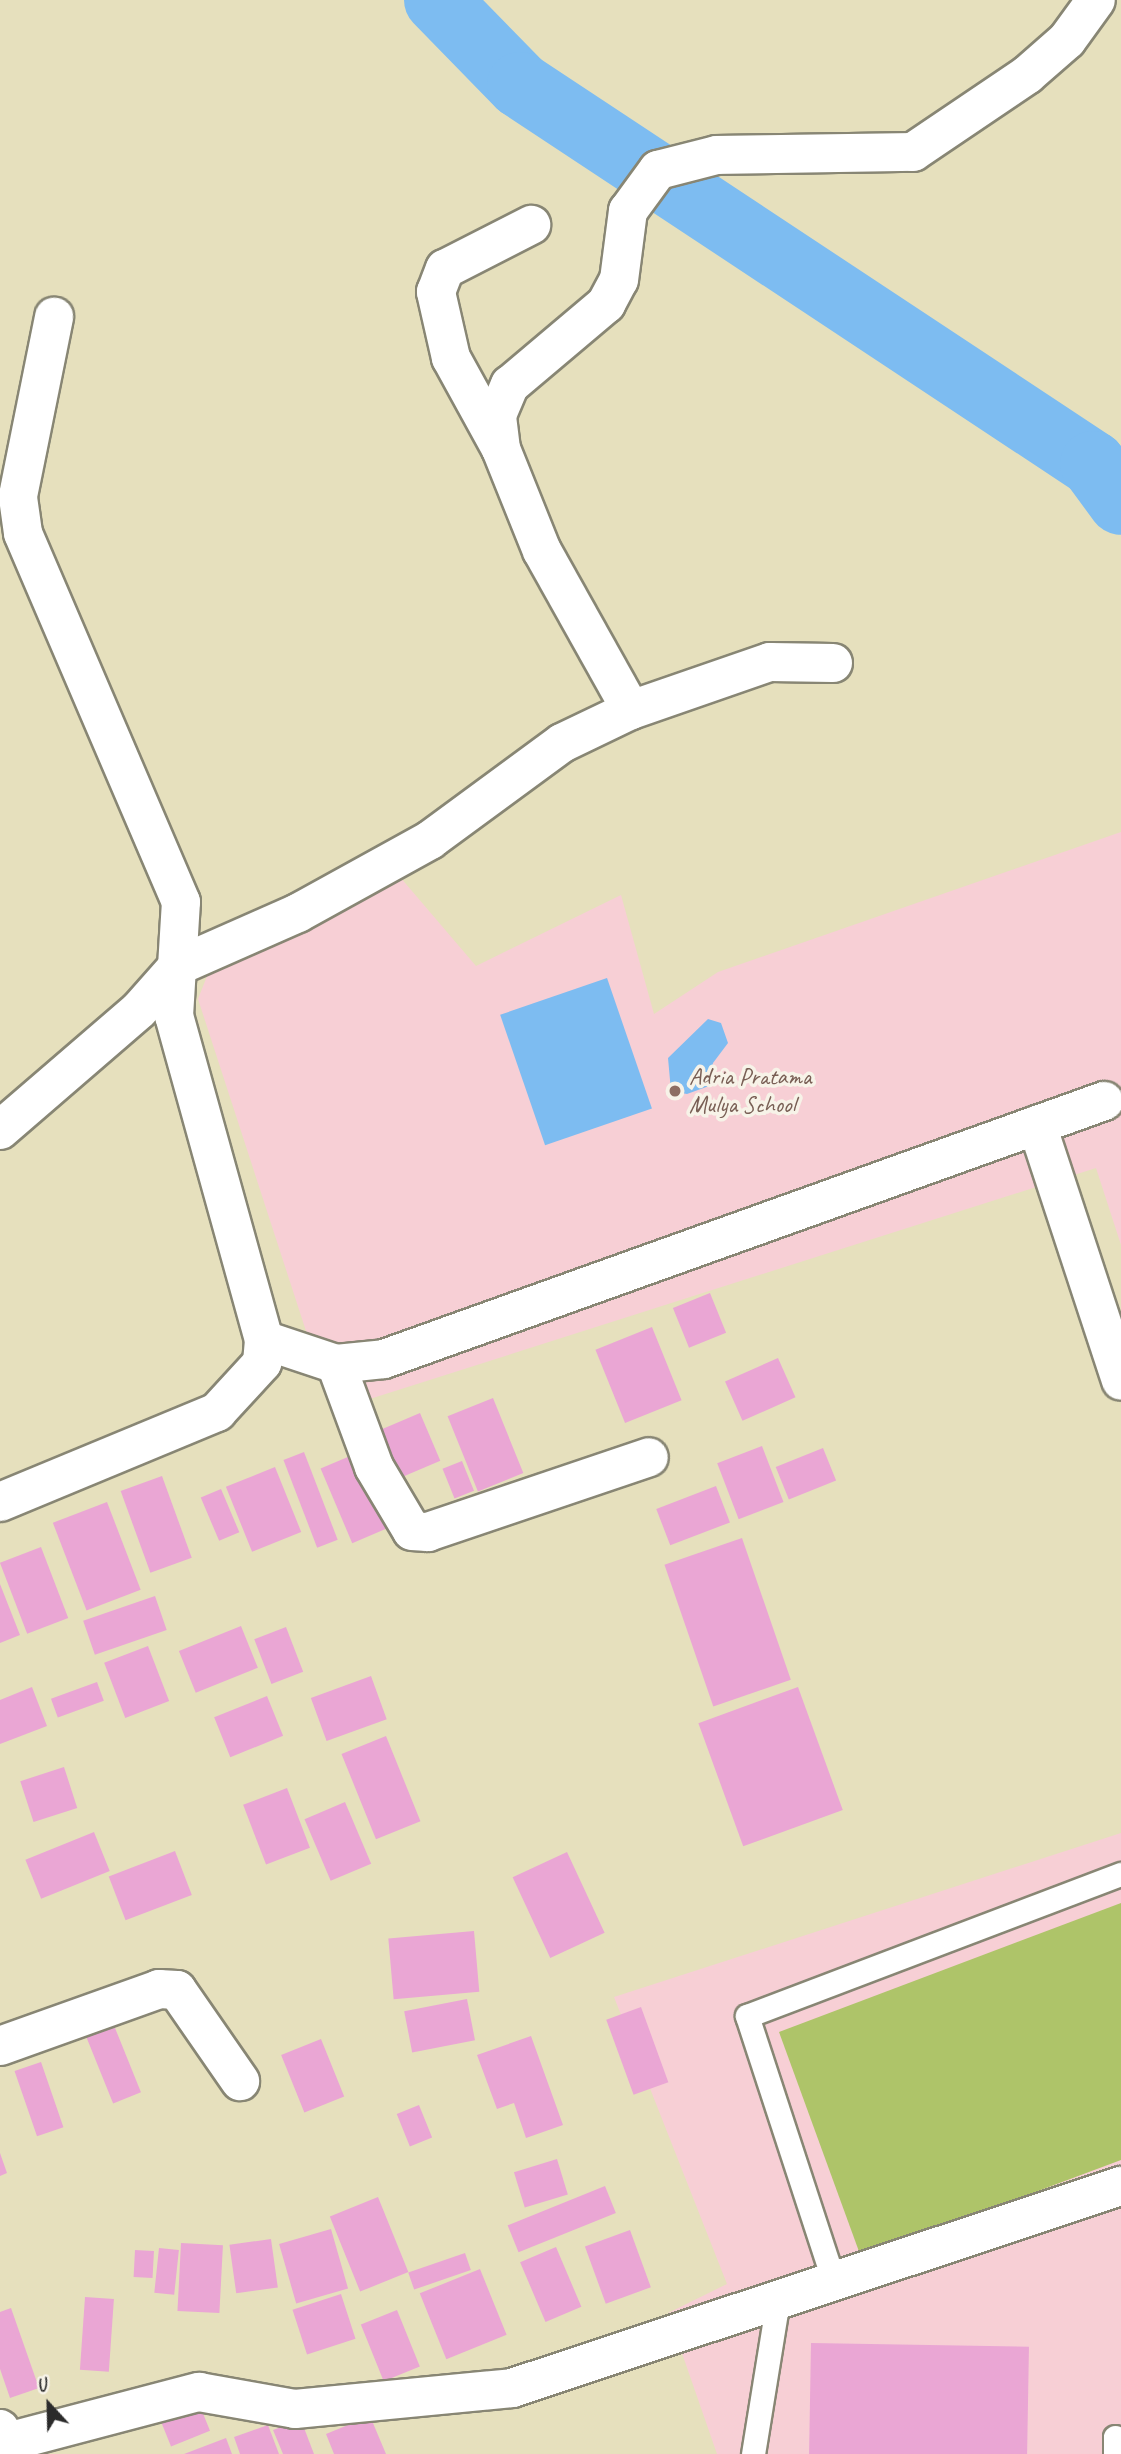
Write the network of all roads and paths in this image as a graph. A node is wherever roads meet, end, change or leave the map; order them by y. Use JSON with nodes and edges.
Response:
{"nodes":[{"id":1,"x":1096,"y":0,"type":"edge"},
{"id":2,"x":531,"y":225,"type":"dead end"},
{"id":3,"x":54,"y":317,"type":"dead end"},
{"id":4,"x":501,"y":449,"type":"junction"},
{"id":5,"x":833,"y":663,"type":"dead end"},
{"id":6,"x":631,"y":710,"type":"junction"},
{"id":7,"x":178,"y":966,"type":"junction"},
{"id":8,"x":1104,"y":1101,"type":"dead end"},
{"id":9,"x":1037,"y":1125,"type":"junction"},
{"id":10,"x":0,"y":1130,"type":"edge"},
{"id":11,"x":264,"y":1340,"type":"junction"},
{"id":12,"x":336,"y":1363,"type":"junction"},
{"id":13,"x":1121,"y":1381,"type":"edge"},
{"id":14,"x":649,"y":1457,"type":"dead end"},
{"id":15,"x":0,"y":1502,"type":"edge"},
{"id":16,"x":1121,"y":1874,"type":"edge"},
{"id":17,"x":0,"y":2046,"type":"edge"},
{"id":18,"x":240,"y":2081,"type":"dead end"},
{"id":19,"x":1121,"y":2186,"type":"edge"},
{"id":20,"x":834,"y":2282,"type":"junction"},
{"id":21,"x":778,"y":2300,"type":"junction"},
{"id":22,"x":4,"y":2442,"type":"edge"},
{"id":23,"x":753,"y":2454,"type":"edge"}],
"edges":[{"from":1,"to":4,"type":"street"},
{"from":2,"to":4,"type":"street"},
{"from":3,"to":7,"type":"street"},
{"from":4,"to":6,"type":"street"},
{"from":5,"to":6,"type":"street"},
{"from":6,"to":7,"type":"street"},
{"from":7,"to":10,"type":"street"},
{"from":7,"to":11,"type":"street"},
{"from":8,"to":9,"type":"street"},
{"from":9,"to":12,"type":"street"},
{"from":9,"to":13,"type":"street"},
{"from":11,"to":12,"type":"street"},
{"from":11,"to":15,"type":"street"},
{"from":12,"to":14,"type":"street"},
{"from":16,"to":20,"type":"lane"},
{"from":17,"to":18,"type":"street"},
{"from":19,"to":20,"type":"street"},
{"from":20,"to":21,"type":"street"},
{"from":21,"to":22,"type":"street"},
{"from":21,"to":23,"type":"lane"}]}
